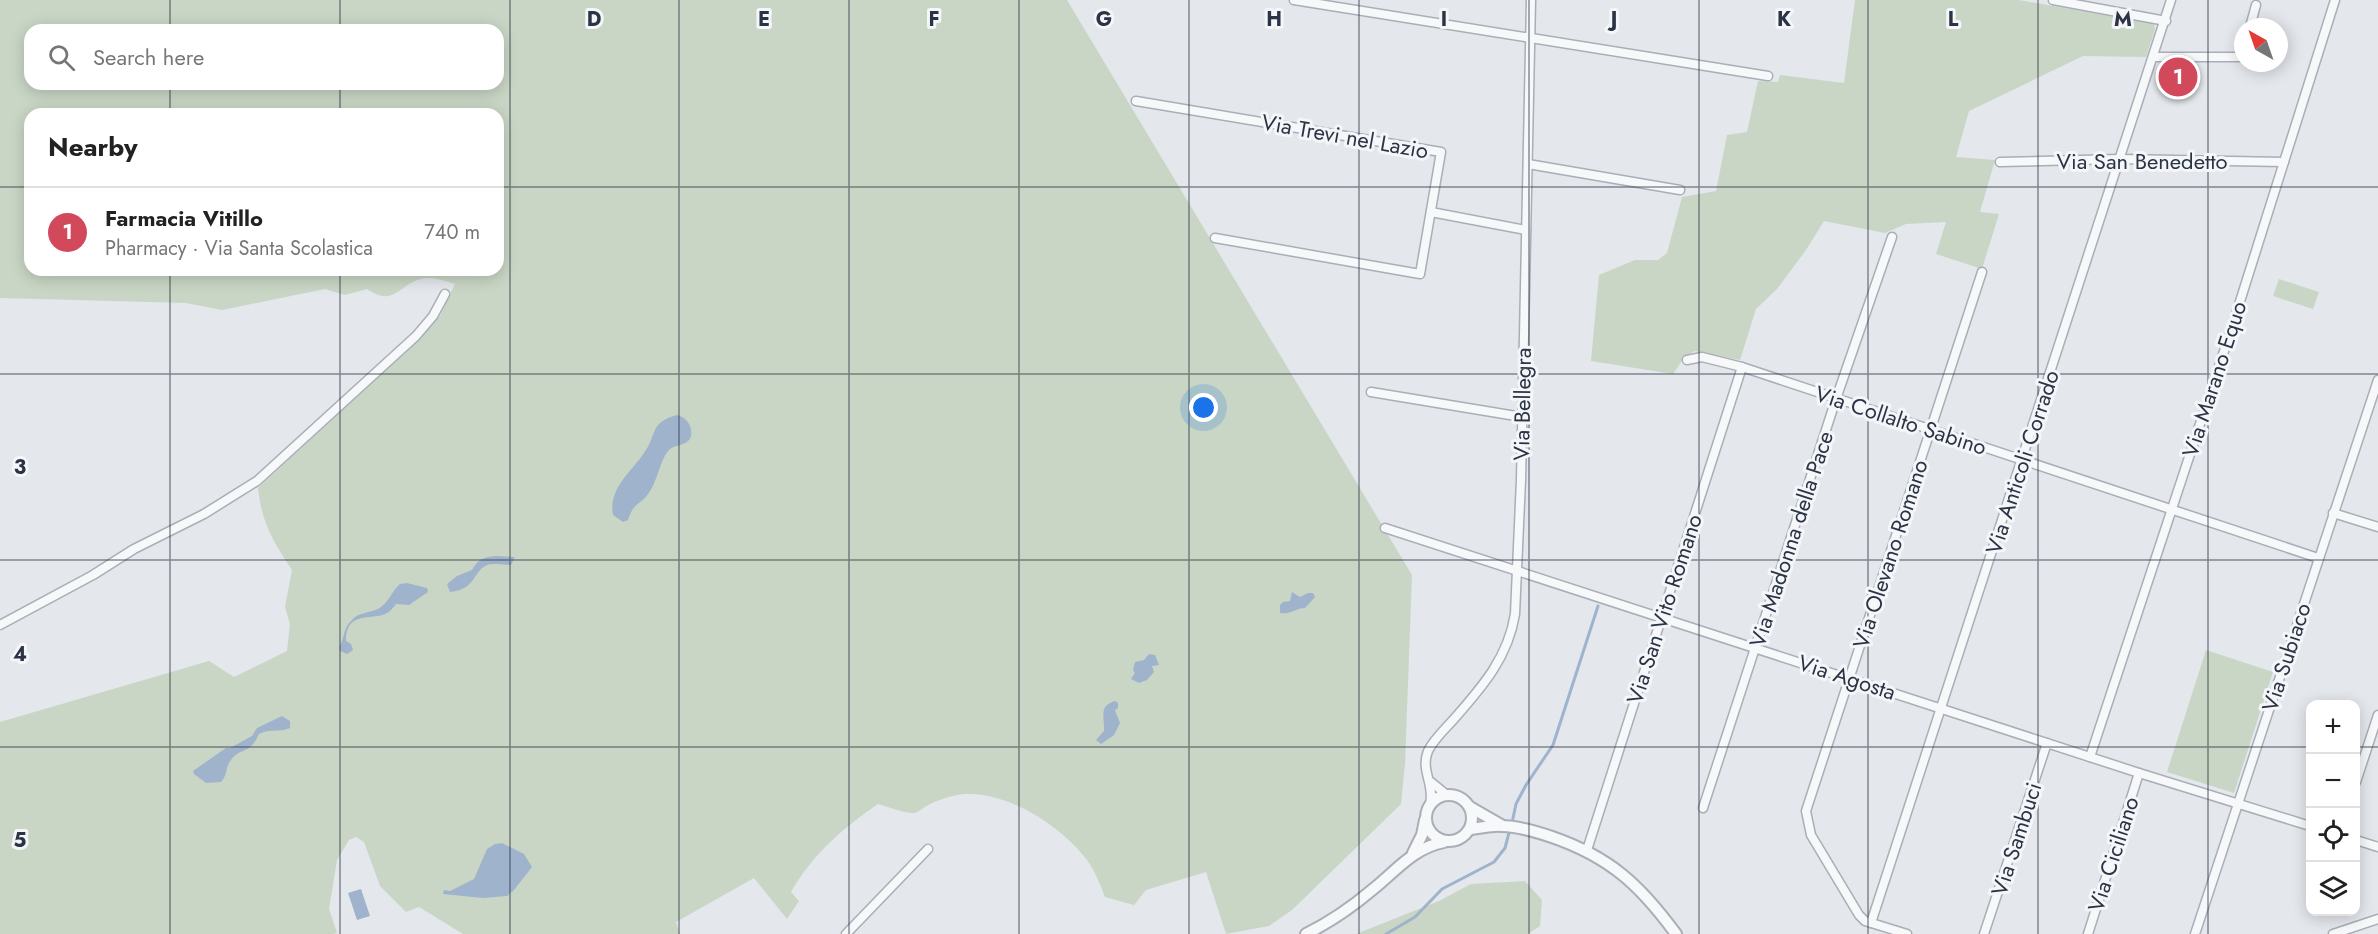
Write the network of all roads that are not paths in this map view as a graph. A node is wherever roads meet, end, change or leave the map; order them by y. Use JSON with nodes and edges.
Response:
{"nodes":[{"id":1,"x":1294,"y":0,"type":"edge"},
{"id":2,"x":1531,"y":0,"type":"edge"},
{"id":3,"x":2053,"y":0,"type":"edge"},
{"id":4,"x":2171,"y":0,"type":"edge"},
{"id":5,"x":2335,"y":0,"type":"edge"},
{"id":6,"x":2256,"y":5,"type":"dead end"},
{"id":7,"x":2252,"y":18,"type":"edge"},
{"id":8,"x":2166,"y":21,"type":"junction"},
{"id":9,"x":1532,"y":38,"type":"junction"},
{"id":10,"x":2154,"y":57,"type":"junction"},
{"id":11,"x":2234,"y":57,"type":"edge"},
{"id":12,"x":1768,"y":76,"type":"dead end"},
{"id":13,"x":1136,"y":101,"type":"dead end"},
{"id":14,"x":2120,"y":159,"type":"junction"},
{"id":15,"x":2000,"y":162,"type":"dead end"},
{"id":16,"x":2284,"y":162,"type":"junction"},
{"id":17,"x":1528,"y":164,"type":"junction"},
{"id":18,"x":1680,"y":190,"type":"dead end"},
{"id":19,"x":1431,"y":212,"type":"junction"},
{"id":20,"x":1526,"y":230,"type":"junction"},
{"id":21,"x":1892,"y":237,"type":"dead end"},
{"id":22,"x":1215,"y":238,"type":"dead end"},
{"id":23,"x":1982,"y":273,"type":"dead end"},
{"id":24,"x":445,"y":294,"type":"dead end"},
{"id":25,"x":1687,"y":360,"type":"dead end"},
{"id":26,"x":1742,"y":367,"type":"junction"},
{"id":27,"x":2378,"y":380,"type":"edge"},
{"id":28,"x":1371,"y":392,"type":"dead end"},
{"id":29,"x":1836,"y":399,"type":"junction"},
{"id":30,"x":1522,"y":417,"type":"junction"},
{"id":31,"x":1931,"y":429,"type":"junction"},
{"id":32,"x":2022,"y":459,"type":"junction"},
{"id":33,"x":2170,"y":508,"type":"junction"},
{"id":34,"x":2333,"y":513,"type":"junction"},
{"id":35,"x":2378,"y":527,"type":"edge"},
{"id":36,"x":1385,"y":528,"type":"dead end"},
{"id":37,"x":2319,"y":558,"type":"junction"},
{"id":38,"x":1518,"y":572,"type":"junction"},
{"id":39,"x":1662,"y":616,"type":"junction"},
{"id":40,"x":0,"y":626,"type":"edge"},
{"id":41,"x":1756,"y":647,"type":"junction"},
{"id":42,"x":1850,"y":678,"type":"junction"},
{"id":43,"x":1942,"y":708,"type":"junction"},
{"id":44,"x":2378,"y":715,"type":"edge"},
{"id":45,"x":2047,"y":743,"type":"junction"},
{"id":46,"x":2090,"y":757,"type":"junction"},
{"id":47,"x":2360,"y":767,"type":"edge"},
{"id":48,"x":2139,"y":773,"type":"junction"},
{"id":49,"x":1429,"y":779,"type":"junction"},
{"id":50,"x":1447,"y":795,"type":"junction"},
{"id":51,"x":1430,"y":804,"type":"junction"},
{"id":52,"x":2238,"y":804,"type":"junction"},
{"id":53,"x":1470,"y":807,"type":"junction"},
{"id":54,"x":1703,"y":808,"type":"dead end"},
{"id":55,"x":1425,"y":820,"type":"junction"},
{"id":56,"x":2306,"y":825,"type":"edge"},
{"id":57,"x":1503,"y":826,"type":"junction"},
{"id":58,"x":1470,"y":829,"type":"junction"},
{"id":59,"x":1444,"y":842,"type":"junction"},
{"id":60,"x":2360,"y":842,"type":"edge"},
{"id":61,"x":2378,"y":847,"type":"edge"},
{"id":62,"x":928,"y":849,"type":"dead end"},
{"id":63,"x":1587,"y":850,"type":"junction"},
{"id":64,"x":1409,"y":857,"type":"junction"},
{"id":65,"x":2378,"y":919,"type":"edge"},
{"id":66,"x":1871,"y":923,"type":"junction"},
{"id":67,"x":846,"y":934,"type":"edge"},
{"id":68,"x":1306,"y":934,"type":"edge"},
{"id":69,"x":1676,"y":934,"type":"edge"},
{"id":70,"x":1907,"y":934,"type":"edge"},
{"id":71,"x":1984,"y":934,"type":"edge"},
{"id":72,"x":2088,"y":934,"type":"edge"},
{"id":73,"x":2195,"y":934,"type":"edge"},
{"id":74,"x":2333,"y":934,"type":"edge"}],
"edges":[{"from":1,"to":9,"type":"street"},
{"from":2,"to":9,"type":"street","name":"Via Bellegra"},
{"from":3,"to":8,"type":"street"},
{"from":4,"to":8,"type":"street","name":"Via Anticoli Corrado"},
{"from":5,"to":16,"type":"street","name":"Via Marano Equo"},
{"from":6,"to":7,"type":"street"},
{"from":8,"to":10,"type":"street","name":"Via Anticoli Corrado"},
{"from":9,"to":12,"type":"street"},
{"from":9,"to":17,"type":"street","name":"Via Bellegra"},
{"from":10,"to":11,"type":"street"},
{"from":10,"to":14,"type":"street","name":"Via Anticoli Corrado"},
{"from":13,"to":19,"type":"street","name":"Via Trevi nel Lazio"},
{"from":14,"to":15,"type":"street","name":"Via San Benedetto"},
{"from":14,"to":16,"type":"street","name":"Via San Benedetto"},
{"from":14,"to":32,"type":"street","name":"Via Anticoli Corrado"},
{"from":16,"to":33,"type":"street","name":"Via Marano Equo"},
{"from":17,"to":18,"type":"street"},
{"from":17,"to":20,"type":"street","name":"Via Bellegra"},
{"from":19,"to":20,"type":"street"},
{"from":19,"to":22,"type":"street","name":"Via Trevi nel Lazio"},
{"from":20,"to":30,"type":"street","name":"Via Bellegra"},
{"from":21,"to":29,"type":"street","name":"Via Madonna della Pace"},
{"from":23,"to":31,"type":"street","name":"Via Olevano Romano"},
{"from":24,"to":40,"type":"street"},
{"from":25,"to":26,"type":"street","name":"Via Collalto Sabino"},
{"from":26,"to":29,"type":"street","name":"Via Collalto Sabino"},
{"from":26,"to":39,"type":"street","name":"Via San Vito Romano"},
{"from":27,"to":34,"type":"street","name":"Via Subiaco"},
{"from":28,"to":30,"type":"street"},
{"from":29,"to":31,"type":"street","name":"Via Collalto Sabino"},
{"from":29,"to":41,"type":"street","name":"Via Madonna della Pace"},
{"from":30,"to":38,"type":"street","name":"Via Bellegra"},
{"from":31,"to":32,"type":"street","name":"Via Collalto Sabino"},
{"from":31,"to":42,"type":"street","name":"Via Olevano Romano"},
{"from":32,"to":33,"type":"street","name":"Via Collalto Sabino"},
{"from":32,"to":43,"type":"street","name":"Via Anticoli Corrado"},
{"from":33,"to":37,"type":"street","name":"Via Collalto Sabino"},
{"from":33,"to":46,"type":"street","name":"Via Marano Equo"},
{"from":34,"to":35,"type":"street"},
{"from":34,"to":37,"type":"street","name":"Via Subiaco"},
{"from":36,"to":38,"type":"street","name":"Via Agosta"},
{"from":37,"to":52,"type":"street","name":"Via Subiaco"},
{"from":38,"to":39,"type":"street","name":"Via Agosta"},
{"from":38,"to":49,"type":"street","name":"Via Bellegra"},
{"from":39,"to":41,"type":"street","name":"Via Agosta"},
{"from":39,"to":63,"type":"street","name":"Via San Vito Romano"},
{"from":41,"to":42,"type":"street","name":"Via Agosta"},
{"from":41,"to":54,"type":"street","name":"Via Madonna della Pace"},
{"from":42,"to":43,"type":"street","name":"Via Agosta"},
{"from":42,"to":66,"type":"street","name":"Via Olevano Romano"},
{"from":43,"to":45,"type":"street","name":"Via Agosta"},
{"from":43,"to":66,"type":"street","name":"Via Anticoli Corrado"},
{"from":44,"to":47,"type":"street"},
{"from":45,"to":46,"type":"street","name":"Via Agosta"},
{"from":45,"to":71,"type":"street","name":"Via Sambuci"},
{"from":46,"to":48,"type":"street","name":"Via Agosta"},
{"from":48,"to":52,"type":"street","name":"Via Agosta"},
{"from":48,"to":72,"type":"street","name":"Via Ciciliano"},
{"from":49,"to":50,"type":"street"},
{"from":49,"to":51,"type":"street","name":"Via Bellegra"},
{"from":50,"to":51,"type":"street"},
{"from":50,"to":53,"type":"street"},
{"from":51,"to":55,"type":"street"},
{"from":52,"to":56,"type":"street","name":"Via Agosta"},
{"from":52,"to":73,"type":"street","name":"Via Subiaco"},
{"from":53,"to":57,"type":"street"},
{"from":53,"to":58,"type":"street"},
{"from":55,"to":59,"type":"street"},
{"from":55,"to":64,"type":"street"},
{"from":57,"to":58,"type":"street"},
{"from":57,"to":63,"type":"street"},
{"from":58,"to":59,"type":"street"},
{"from":59,"to":64,"type":"street"},
{"from":60,"to":61,"type":"street"},
{"from":62,"to":67,"type":"street"},
{"from":63,"to":69,"type":"street"},
{"from":64,"to":68,"type":"street"},
{"from":65,"to":74,"type":"street"},
{"from":66,"to":70,"type":"street","name":"Via Olevano Romano"}]}
